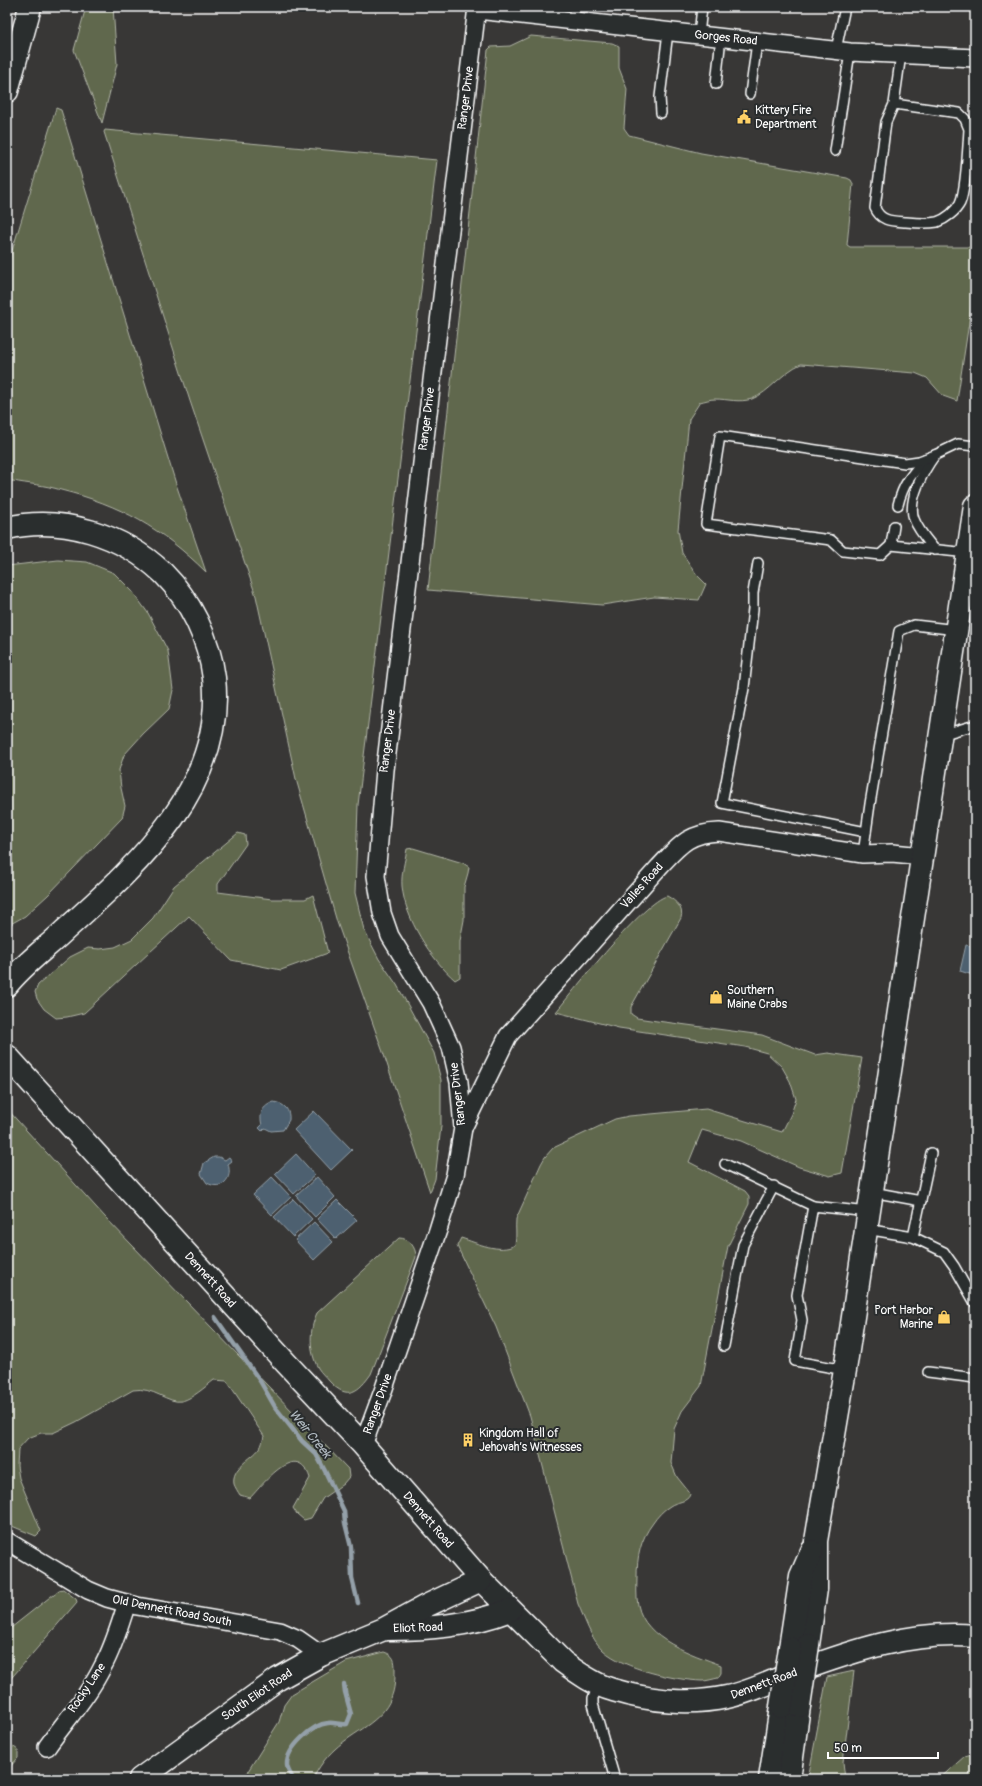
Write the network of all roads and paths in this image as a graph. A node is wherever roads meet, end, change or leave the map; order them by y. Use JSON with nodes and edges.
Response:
{"nodes":[{"id":1,"x":30,"y":7,"type":"edge"},
{"id":2,"x":702,"y":7,"type":"edge"},
{"id":3,"x":845,"y":7,"type":"edge"},
{"id":4,"x":477,"y":8,"type":"edge"},
{"id":5,"x":574,"y":14,"type":"edge"},
{"id":6,"x":668,"y":32,"type":"junction"},
{"id":7,"x":699,"y":35,"type":"junction"},
{"id":8,"x":721,"y":38,"type":"junction"},
{"id":9,"x":757,"y":42,"type":"junction"},
{"id":10,"x":843,"y":51,"type":"junction"},
{"id":11,"x":900,"y":54,"type":"junction"},
{"id":12,"x":975,"y":58,"type":"edge"},
{"id":13,"x":716,"y":84,"type":"dead end"},
{"id":14,"x":7,"y":91,"type":"edge"},
{"id":15,"x":750,"y":94,"type":"dead end"},
{"id":16,"x":894,"y":104,"type":"junction"},
{"id":17,"x":661,"y":113,"type":"dead end"},
{"id":18,"x":835,"y":151,"type":"dead end"},
{"id":19,"x":975,"y":446,"type":"edge"},
{"id":20,"x":931,"y":457,"type":"junction"},
{"id":21,"x":898,"y":505,"type":"dead end"},
{"id":22,"x":975,"y":506,"type":"edge"},
{"id":23,"x":894,"y":526,"type":"dead end"},
{"id":24,"x":7,"y":528,"type":"edge"},
{"id":25,"x":891,"y":545,"type":"junction"},
{"id":26,"x":935,"y":550,"type":"junction"},
{"id":27,"x":968,"y":553,"type":"junction"},
{"id":28,"x":758,"y":563,"type":"dead end"},
{"id":29,"x":957,"y":630,"type":"junction"},
{"id":30,"x":975,"y":725,"type":"edge"},
{"id":31,"x":941,"y":735,"type":"junction"},
{"id":32,"x":866,"y":832,"type":"junction"},
{"id":33,"x":863,"y":854,"type":"junction"},
{"id":34,"x":922,"y":856,"type":"junction"},
{"id":35,"x":9,"y":981,"type":"edge"},
{"id":36,"x":7,"y":1056,"type":"edge"},
{"id":37,"x":463,"y":1128,"type":"junction"},
{"id":38,"x":931,"y":1153,"type":"dead end"},
{"id":39,"x":725,"y":1164,"type":"dead end"},
{"id":40,"x":774,"y":1186,"type":"junction"},
{"id":41,"x":921,"y":1201,"type":"junction"},
{"id":42,"x":813,"y":1206,"type":"junction"},
{"id":43,"x":869,"y":1211,"type":"junction"},
{"id":44,"x":914,"y":1237,"type":"junction"},
{"id":45,"x":975,"y":1303,"type":"edge"},
{"id":46,"x":724,"y":1346,"type":"dead end"},
{"id":47,"x":845,"y":1370,"type":"junction"},
{"id":48,"x":928,"y":1372,"type":"dead end"},
{"id":49,"x":975,"y":1378,"type":"edge"},
{"id":50,"x":363,"y":1445,"type":"junction"},
{"id":51,"x":7,"y":1541,"type":"edge"},
{"id":52,"x":481,"y":1580,"type":"junction"},
{"id":53,"x":127,"y":1603,"type":"junction"},
{"id":54,"x":510,"y":1610,"type":"junction"},
{"id":55,"x":384,"y":1629,"type":"junction"},
{"id":56,"x":975,"y":1636,"type":"edge"},
{"id":57,"x":321,"y":1655,"type":"junction"},
{"id":58,"x":599,"y":1684,"type":"junction"},
{"id":59,"x":790,"y":1707,"type":"junction"},
{"id":60,"x":47,"y":1746,"type":"dead end"},
{"id":61,"x":140,"y":1779,"type":"edge"},
{"id":62,"x":615,"y":1779,"type":"edge"},
{"id":63,"x":770,"y":1779,"type":"edge"},
{"id":64,"x":789,"y":1779,"type":"edge"}],
"edges":[{"from":1,"to":14,"type":"main road"},
{"from":2,"to":7,"type":"lane"},
{"from":3,"to":10,"type":"lane"},
{"from":4,"to":5,"type":"street","name":"Gorges Road"},
{"from":4,"to":37,"type":"street","name":"Ranger Drive"},
{"from":5,"to":6,"type":"street","name":"Gorges Road"},
{"from":6,"to":7,"type":"street","name":"Gorges Road"},
{"from":6,"to":17,"type":"lane"},
{"from":7,"to":8,"type":"street","name":"Gorges Road"},
{"from":8,"to":9,"type":"street","name":"Gorges Road"},
{"from":8,"to":13,"type":"lane"},
{"from":9,"to":10,"type":"street","name":"Gorges Road"},
{"from":9,"to":15,"type":"lane"},
{"from":10,"to":11,"type":"street","name":"Gorges Road"},
{"from":10,"to":18,"type":"lane"},
{"from":11,"to":12,"type":"street","name":"Gorges Road"},
{"from":11,"to":16,"type":"lane"},
{"from":16,"to":16,"type":"lane"},
{"from":19,"to":20,"type":"lane"},
{"from":20,"to":21,"type":"lane"},
{"from":20,"to":25,"type":"lane"},
{"from":20,"to":26,"type":"lane"},
{"from":22,"to":27,"type":"main road"},
{"from":23,"to":25,"type":"lane"},
{"from":24,"to":35,"type":"main road"},
{"from":25,"to":26,"type":"lane"},
{"from":26,"to":27,"type":"lane"},
{"from":27,"to":29,"type":"main road"},
{"from":28,"to":32,"type":"lane"},
{"from":29,"to":31,"type":"main road"},
{"from":29,"to":32,"type":"lane"},
{"from":30,"to":31,"type":"lane"},
{"from":31,"to":34,"type":"main road"},
{"from":32,"to":33,"type":"lane"},
{"from":33,"to":34,"type":"street","name":"Valles Road"},
{"from":33,"to":37,"type":"street","name":"Valles Road"},
{"from":34,"to":43,"type":"main road"},
{"from":36,"to":50,"type":"main road","name":"Dennett Road"},
{"from":37,"to":50,"type":"street","name":"Ranger Drive"},
{"from":38,"to":41,"type":"lane"},
{"from":39,"to":40,"type":"lane"},
{"from":40,"to":42,"type":"lane"},
{"from":40,"to":46,"type":"lane"},
{"from":41,"to":43,"type":"lane"},
{"from":41,"to":44,"type":"lane"},
{"from":42,"to":43,"type":"lane"},
{"from":42,"to":47,"type":"lane"},
{"from":43,"to":44,"type":"lane"},
{"from":43,"to":47,"type":"main road"},
{"from":44,"to":45,"type":"lane"},
{"from":47,"to":59,"type":"main road","bridge":true},
{"from":48,"to":49,"type":"lane"},
{"from":50,"to":52,"type":"main road","name":"Dennett Road"},
{"from":51,"to":53,"type":"street","name":"Old Dennett Road South"},
{"from":52,"to":54,"type":"main road","name":"Dennett Road"},
{"from":52,"to":55,"type":"main road","name":"Eliot Road"},
{"from":53,"to":57,"type":"street","name":"Old Dennett Road South"},
{"from":53,"to":60,"type":"street","name":"Rocky Lane"},
{"from":54,"to":55,"type":"main road","name":"Eliot Road"},
{"from":54,"to":58,"type":"main road","name":"Dennett Road"},
{"from":55,"to":57,"type":"main road","name":"South Eliot Road"},
{"from":56,"to":58,"type":"main road","name":"Dennett Road"},
{"from":57,"to":61,"type":"main road","name":"South Eliot Road"},
{"from":58,"to":62,"type":"lane"},
{"from":59,"to":63,"type":"main road"},
{"from":59,"to":64,"type":"main road"}]}
